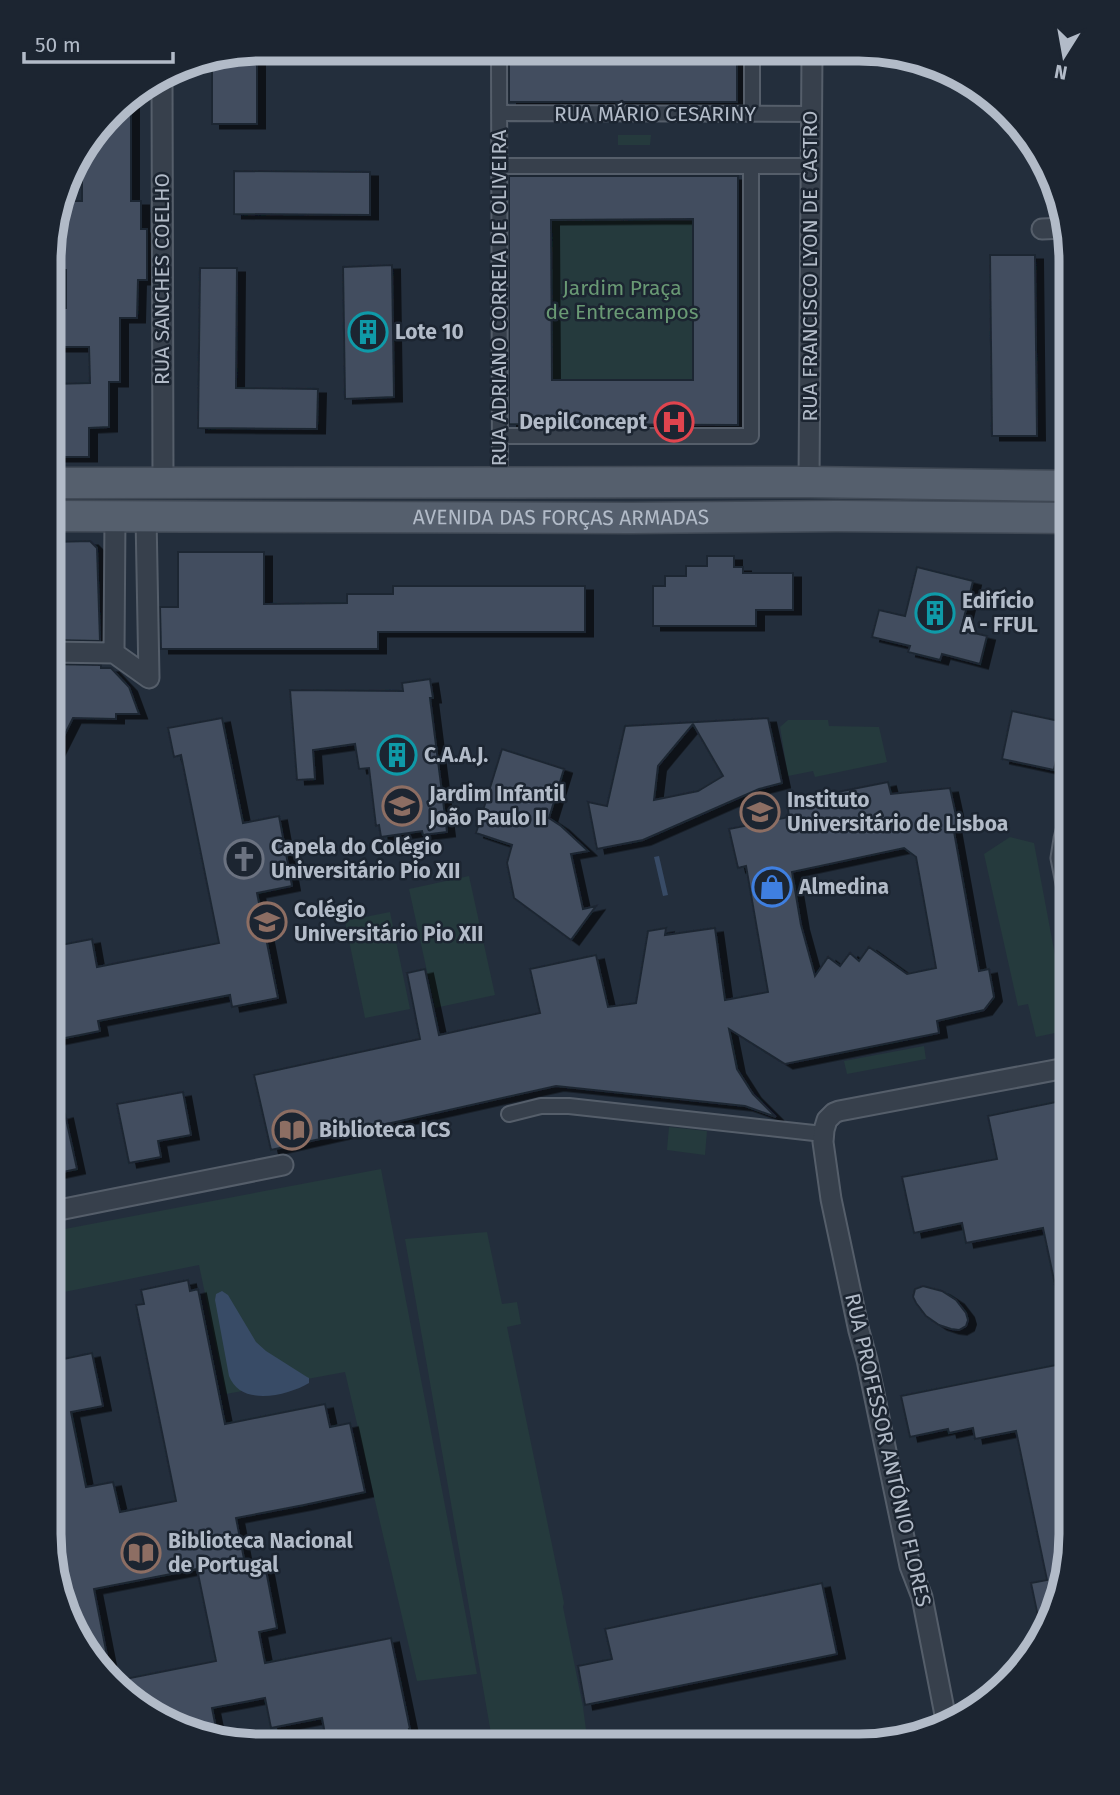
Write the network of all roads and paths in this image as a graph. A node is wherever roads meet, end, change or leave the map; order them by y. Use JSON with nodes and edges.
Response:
{"nodes":[{"id":1,"x":499,"y":61,"type":"edge"},
{"id":2,"x":751,"y":61,"type":"edge"},
{"id":3,"x":812,"y":61,"type":"edge"},
{"id":4,"x":162,"y":87,"type":"edge"},
{"id":5,"x":499,"y":113,"type":"junction"},
{"id":6,"x":752,"y":114,"type":"junction"},
{"id":7,"x":811,"y":114,"type":"junction"},
{"id":8,"x":499,"y":166,"type":"junction"},
{"id":9,"x":751,"y":166,"type":"junction"},
{"id":10,"x":811,"y":166,"type":"junction"},
{"id":11,"x":1056,"y":228,"type":"edge"},
{"id":12,"x":1042,"y":229,"type":"dead end"},
{"id":13,"x":499,"y":436,"type":"junction"},
{"id":14,"x":809,"y":482,"type":"junction"},
{"id":15,"x":61,"y":483,"type":"edge"},
{"id":16,"x":163,"y":483,"type":"junction"},
{"id":17,"x":500,"y":483,"type":"junction"},
{"id":18,"x":1059,"y":486,"type":"edge"},
{"id":19,"x":61,"y":516,"type":"edge"},
{"id":20,"x":115,"y":516,"type":"junction"},
{"id":21,"x":146,"y":516,"type":"junction"},
{"id":22,"x":1059,"y":518,"type":"edge"},
{"id":23,"x":61,"y":652,"type":"edge"},
{"id":24,"x":114,"y":653,"type":"junction"},
{"id":25,"x":1058,"y":1069,"type":"edge"},
{"id":26,"x":509,"y":1114,"type":"dead end"},
{"id":27,"x":823,"y":1134,"type":"junction"},
{"id":28,"x":283,"y":1165,"type":"dead end"},
{"id":29,"x":61,"y":1210,"type":"edge"},
{"id":30,"x":945,"y":1714,"type":"edge"}],
"edges":[{"from":1,"to":5,"type":"street","name":"RUA ADRIANO CORREIA DE OLIVEIRA"},
{"from":2,"to":6,"type":"street"},
{"from":3,"to":7,"type":"street","name":"RUA FRANCISCO LYON DE CASTRO"},
{"from":4,"to":16,"type":"street","name":"RUA SANCHES COELHO"},
{"from":5,"to":6,"type":"street","name":"RUA MÁRIO CESARINY"},
{"from":5,"to":8,"type":"street","name":"RUA ADRIANO CORREIA DE OLIVEIRA"},
{"from":6,"to":7,"type":"street","name":"RUA MÁRIO CESARINY"},
{"from":7,"to":10,"type":"street","name":"RUA FRANCISCO LYON DE CASTRO"},
{"from":8,"to":9,"type":"street"},
{"from":8,"to":13,"type":"street","name":"RUA ADRIANO CORREIA DE OLIVEIRA"},
{"from":9,"to":10,"type":"street"},
{"from":9,"to":13,"type":"street"},
{"from":10,"to":14,"type":"street","name":"RUA FRANCISCO LYON DE CASTRO"},
{"from":11,"to":12,"type":"street"},
{"from":13,"to":17,"type":"street","name":"RUA ADRIANO CORREIA DE OLIVEIRA"},
{"from":14,"to":17,"type":"main road","name":"AVENIDA DAS FORÇAS ARMADAS"},
{"from":14,"to":18,"type":"main road","name":"AVENIDA DAS FORÇAS ARMADAS"},
{"from":15,"to":16,"type":"main road","name":"AVENIDA DAS FORÇAS ARMADAS"},
{"from":16,"to":17,"type":"main road","name":"AVENIDA DAS FORÇAS ARMADAS"},
{"from":19,"to":20,"type":"main road","name":"AVENIDA DAS FORÇAS ARMADAS"},
{"from":20,"to":21,"type":"main road","name":"AVENIDA DAS FORÇAS ARMADAS"},
{"from":20,"to":24,"type":"street"},
{"from":21,"to":22,"type":"main road","name":"AVENIDA DAS FORÇAS ARMADAS"},
{"from":21,"to":24,"type":"street"},
{"from":23,"to":24,"type":"street"},
{"from":25,"to":27,"type":"street"},
{"from":26,"to":27,"type":"street"},
{"from":27,"to":30,"type":"street","name":"RUA PROFESSOR ANTÓNIO FLORES"},
{"from":28,"to":29,"type":"street"}]}
